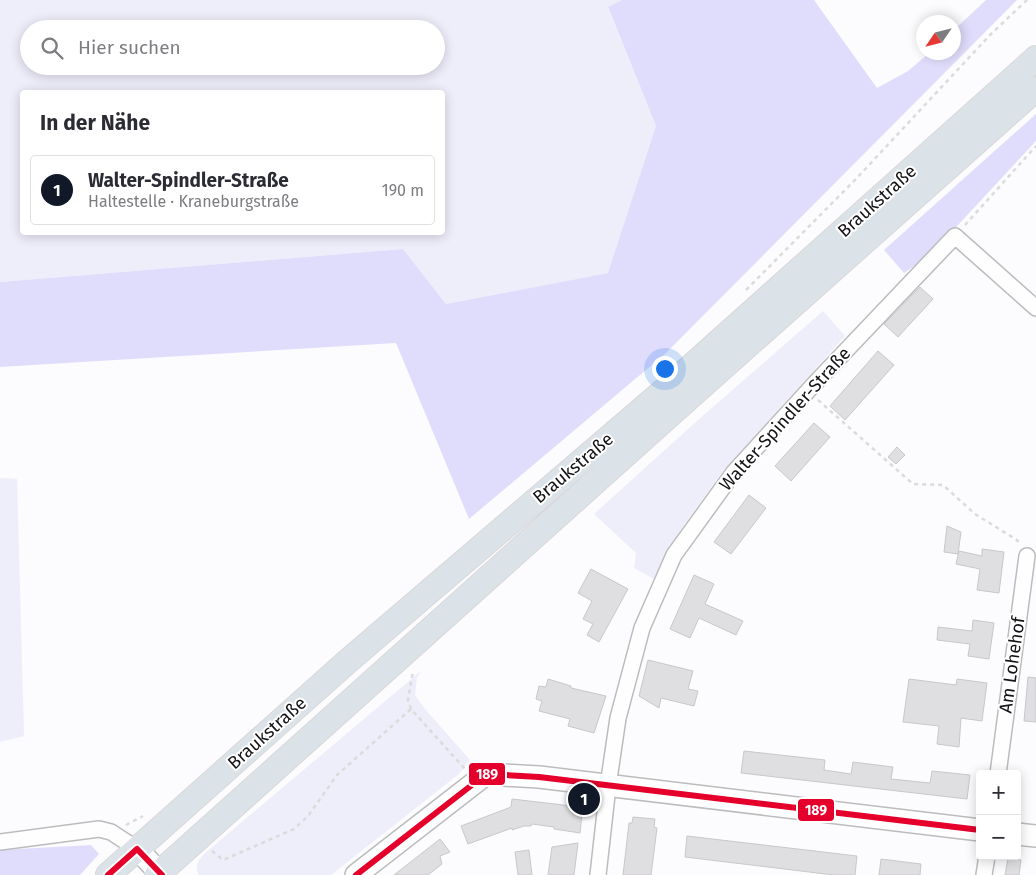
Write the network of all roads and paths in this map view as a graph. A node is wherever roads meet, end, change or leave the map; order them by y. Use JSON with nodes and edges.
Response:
{"nodes":[{"id":1,"x":1026,"y":0,"type":"edge"},
{"id":2,"x":1036,"y":58,"type":"edge"},
{"id":3,"x":1036,"y":90,"type":"edge"},
{"id":4,"x":1036,"y":146,"type":"edge"},
{"id":5,"x":955,"y":236,"type":"junction"},
{"id":6,"x":744,"y":291,"type":"dead end"},
{"id":7,"x":1036,"y":308,"type":"edge"},
{"id":8,"x":808,"y":391,"type":"junction"},
{"id":9,"x":1026,"y":556,"type":"joint"},
{"id":10,"x":412,"y":646,"type":"junction"},
{"id":11,"x":411,"y":709,"type":"junction"},
{"id":12,"x":999,"y":770,"type":"edge"},
{"id":13,"x":477,"y":781,"type":"junction"},
{"id":14,"x":608,"y":786,"type":"junction"},
{"id":15,"x":146,"y":814,"type":"dead end"},
{"id":16,"x":976,"y":830,"type":"edge"},
{"id":17,"x":111,"y":832,"type":"junction"},
{"id":18,"x":1021,"y":834,"type":"edge"},
{"id":19,"x":1036,"y":836,"type":"edge"},
{"id":20,"x":200,"y":837,"type":"junction"},
{"id":21,"x":0,"y":842,"type":"edge"},
{"id":22,"x":137,"y":849,"type":"junction"},
{"id":23,"x":986,"y":860,"type":"edge"},
{"id":24,"x":159,"y":874,"type":"edge"},
{"id":25,"x":108,"y":875,"type":"edge"},
{"id":26,"x":356,"y":875,"type":"edge"},
{"id":27,"x":598,"y":875,"type":"edge"},
{"id":28,"x":984,"y":875,"type":"edge"}],
"edges":[{"from":1,"to":6,"type":"path"},
{"from":2,"to":22,"type":"main road","name":"Braukstraße"},
{"from":3,"to":10,"type":"main road","name":"Braukstraße"},
{"from":4,"to":5,"type":"path"},
{"from":5,"to":7,"type":"street"},
{"from":5,"to":8,"type":"street","name":"Walter-Spindler-Straße"},
{"from":8,"to":9,"type":"path"},
{"from":8,"to":14,"type":"street","name":"Walter-Spindler-Straße"},
{"from":9,"to":12,"type":"street","name":"Am Lohehof"},
{"from":10,"to":11,"type":"path"},
{"from":10,"to":20,"type":"main road","name":"Braukstraße"},
{"from":11,"to":13,"type":"path"},
{"from":11,"to":20,"type":"path"},
{"from":13,"to":14,"type":"street"},
{"from":13,"to":26,"type":"street"},
{"from":14,"to":16,"type":"street"},
{"from":14,"to":27,"type":"street","name":"Walter-Spindler-Straße"},
{"from":15,"to":17,"type":"path"},
{"from":17,"to":21,"type":"street"},
{"from":17,"to":22,"type":"street"},
{"from":18,"to":19,"type":"street"},
{"from":20,"to":24,"type":"main road","name":"Braukstraße"},
{"from":22,"to":24,"type":"street"},
{"from":22,"to":25,"type":"main road","name":"Braukstraße"},
{"from":23,"to":28,"type":"street"}]}
